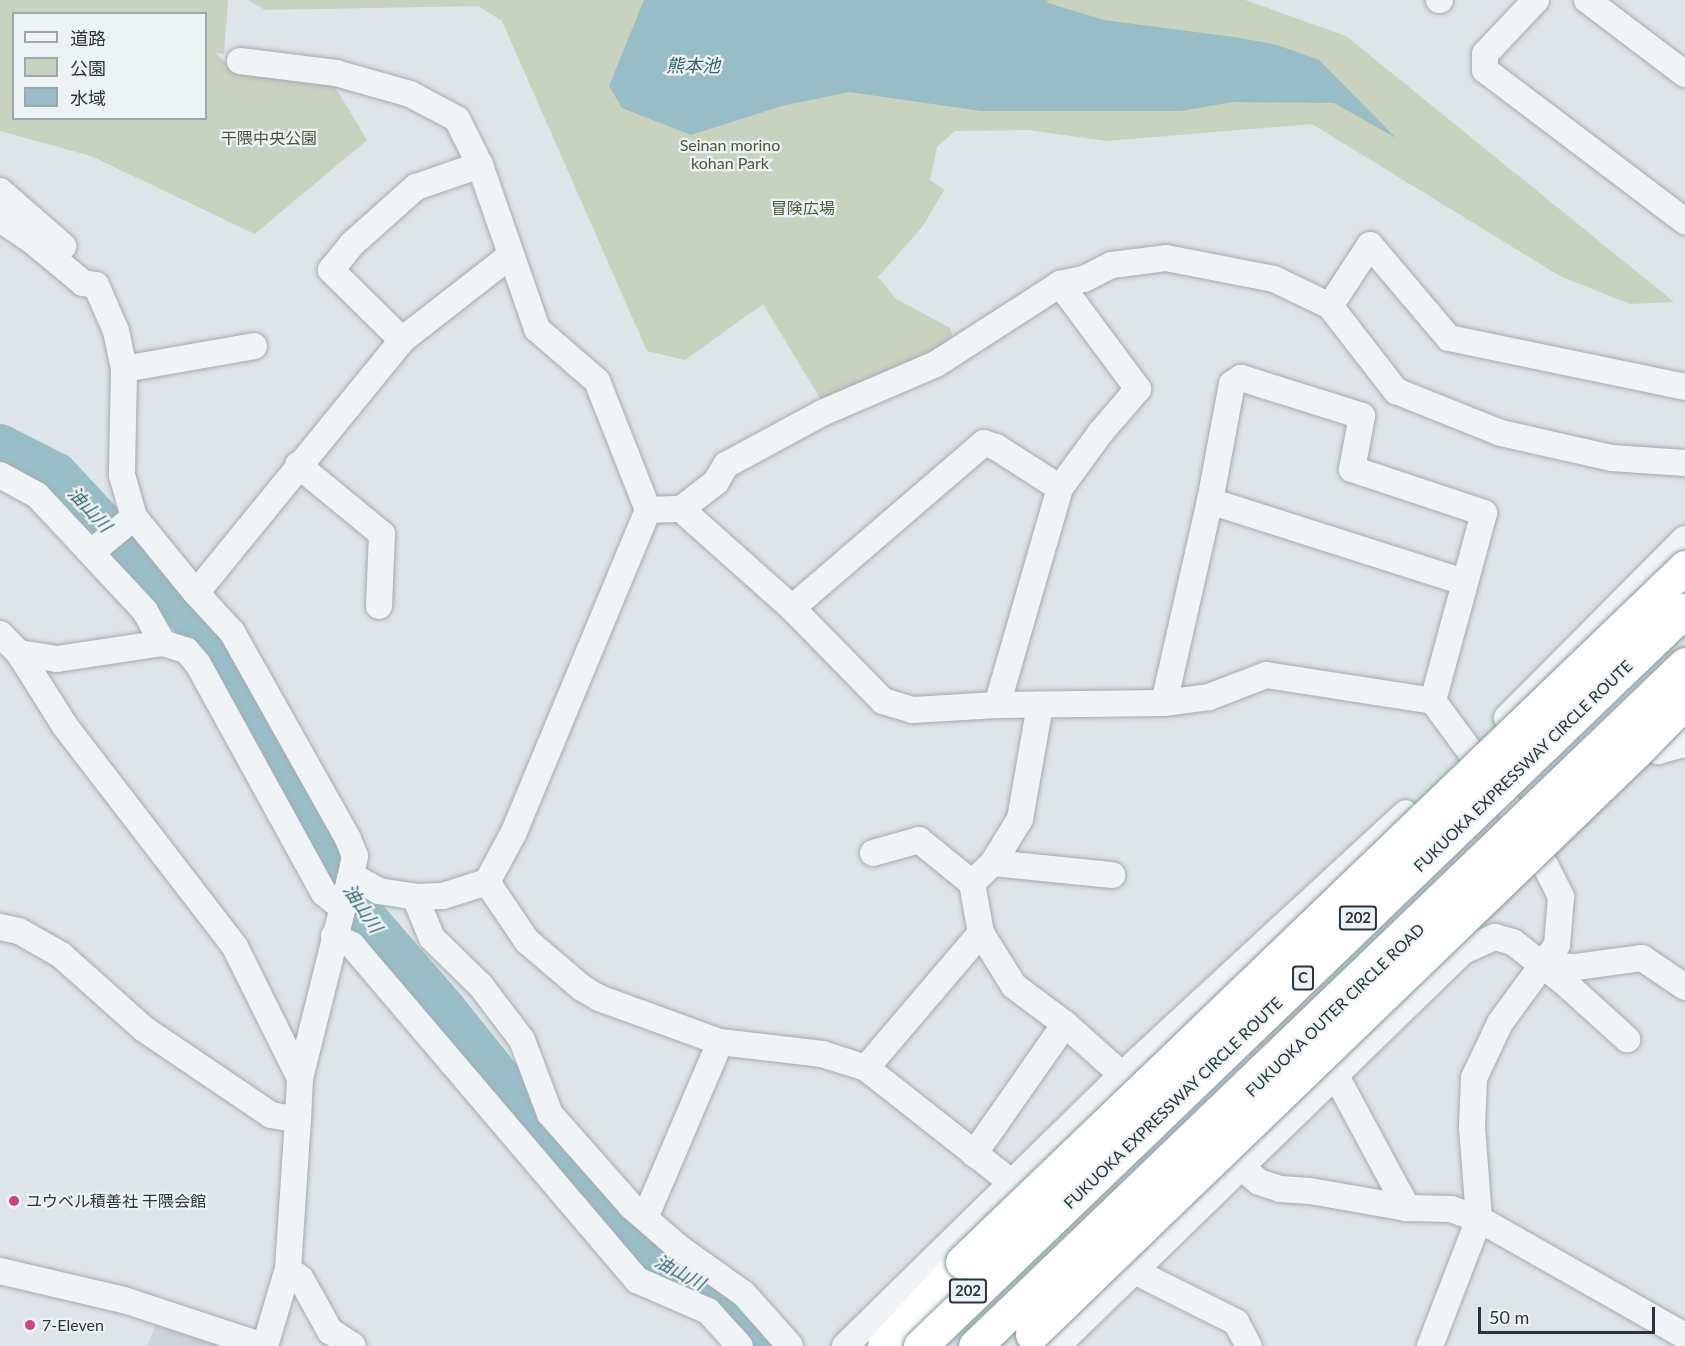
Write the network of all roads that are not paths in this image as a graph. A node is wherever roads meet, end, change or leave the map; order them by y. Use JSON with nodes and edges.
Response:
{"nodes":[{"id":1,"x":1536,"y":0,"type":"edge"},
{"id":2,"x":1587,"y":0,"type":"edge"},
{"id":3,"x":240,"y":61,"type":"dead end"},
{"id":4,"x":1685,"y":74,"type":"edge"},
{"id":5,"x":480,"y":165,"type":"junction"},
{"id":6,"x":0,"y":191,"type":"edge"},
{"id":7,"x":0,"y":219,"type":"edge"},
{"id":8,"x":1685,"y":221,"type":"edge"},
{"id":9,"x":510,"y":256,"type":"junction"},
{"id":10,"x":1060,"y":284,"type":"junction"},
{"id":11,"x":96,"y":285,"type":"junction"},
{"id":12,"x":1330,"y":306,"type":"junction"},
{"id":13,"x":402,"y":340,"type":"junction"},
{"id":14,"x":254,"y":346,"type":"dead end"},
{"id":15,"x":124,"y":369,"type":"junction"},
{"id":16,"x":1685,"y":387,"type":"edge"},
{"id":17,"x":1685,"y":463,"type":"edge"},
{"id":18,"x":298,"y":465,"type":"junction"},
{"id":19,"x":0,"y":475,"type":"edge"},
{"id":20,"x":1060,"y":489,"type":"junction"},
{"id":21,"x":1210,"y":501,"type":"junction"},
{"id":22,"x":681,"y":509,"type":"junction"},
{"id":23,"x":648,"y":510,"type":"junction"},
{"id":24,"x":134,"y":517,"type":"junction"},
{"id":25,"x":1685,"y":539,"type":"edge"},
{"id":26,"x":92,"y":552,"type":"junction"},
{"id":27,"x":1685,"y":567,"type":"edge"},
{"id":28,"x":1464,"y":582,"type":"junction"},
{"id":29,"x":196,"y":593,"type":"junction"},
{"id":30,"x":1685,"y":597,"type":"edge"},
{"id":31,"x":379,"y":606,"type":"dead end"},
{"id":32,"x":792,"y":608,"type":"junction"},
{"id":33,"x":1685,"y":610,"type":"edge"},
{"id":34,"x":0,"y":634,"type":"edge"},
{"id":35,"x":163,"y":643,"type":"junction"},
{"id":36,"x":19,"y":653,"type":"junction"},
{"id":37,"x":1685,"y":664,"type":"edge"},
{"id":38,"x":1685,"y":674,"type":"edge"},
{"id":39,"x":1433,"y":701,"type":"junction"},
{"id":40,"x":1685,"y":702,"type":"edge"},
{"id":41,"x":1164,"y":703,"type":"junction"},
{"id":42,"x":997,"y":705,"type":"junction"},
{"id":43,"x":1040,"y":705,"type":"junction"},
{"id":44,"x":1629,"y":728,"type":"junction"},
{"id":45,"x":1685,"y":740,"type":"edge"},
{"id":46,"x":1471,"y":755,"type":"junction"},
{"id":47,"x":1495,"y":785,"type":"junction"},
{"id":48,"x":1521,"y":825,"type":"junction"},
{"id":49,"x":873,"y":853,"type":"dead end"},
{"id":50,"x":993,"y":863,"type":"junction"},
{"id":51,"x":1112,"y":875,"type":"dead end"},
{"id":52,"x":350,"y":879,"type":"junction"},
{"id":53,"x":487,"y":882,"type":"junction"},
{"id":54,"x":972,"y":883,"type":"junction"},
{"id":55,"x":415,"y":897,"type":"junction"},
{"id":56,"x":341,"y":907,"type":"junction"},
{"id":57,"x":0,"y":927,"type":"edge"},
{"id":58,"x":981,"y":933,"type":"junction"},
{"id":59,"x":334,"y":936,"type":"junction"},
{"id":60,"x":1545,"y":965,"type":"junction"},
{"id":61,"x":1685,"y":987,"type":"edge"},
{"id":62,"x":1065,"y":1024,"type":"junction"},
{"id":63,"x":1627,"y":1039,"type":"dead end"},
{"id":64,"x":720,"y":1042,"type":"junction"},
{"id":65,"x":866,"y":1068,"type":"junction"},
{"id":66,"x":1122,"y":1075,"type":"junction"},
{"id":67,"x":1336,"y":1076,"type":"junction"},
{"id":68,"x":300,"y":1078,"type":"junction"},
{"id":69,"x":298,"y":1120,"type":"junction"},
{"id":70,"x":974,"y":1154,"type":"junction"},
{"id":71,"x":1242,"y":1168,"type":"junction"},
{"id":72,"x":1012,"y":1183,"type":"junction"},
{"id":73,"x":1407,"y":1208,"type":"junction"},
{"id":74,"x":645,"y":1218,"type":"junction"},
{"id":75,"x":1479,"y":1219,"type":"junction"},
{"id":76,"x":288,"y":1269,"type":"junction"},
{"id":77,"x":0,"y":1271,"type":"edge"},
{"id":78,"x":1136,"y":1272,"type":"junction"},
{"id":79,"x":1685,"y":1336,"type":"edge"},
{"id":80,"x":1036,"y":1342,"type":"edge"},
{"id":81,"x":264,"y":1346,"type":"edge"},
{"id":82,"x":352,"y":1346,"type":"edge"},
{"id":83,"x":740,"y":1346,"type":"edge"},
{"id":84,"x":790,"y":1346,"type":"edge"},
{"id":85,"x":845,"y":1346,"type":"edge"},
{"id":86,"x":884,"y":1346,"type":"edge"},
{"id":87,"x":908,"y":1346,"type":"edge"},
{"id":88,"x":920,"y":1346,"type":"edge"},
{"id":89,"x":975,"y":1346,"type":"edge"},
{"id":90,"x":986,"y":1346,"type":"edge"},
{"id":91,"x":1249,"y":1346,"type":"edge"},
{"id":92,"x":1430,"y":1346,"type":"edge"}],
"edges":[{"from":1,"to":8,"type":"street"},
{"from":2,"to":4,"type":"street"},
{"from":3,"to":5,"type":"street"},
{"from":5,"to":9,"type":"street"},
{"from":5,"to":13,"type":"street"},
{"from":6,"to":11,"type":"street"},
{"from":7,"to":11,"type":"street"},
{"from":9,"to":13,"type":"street"},
{"from":9,"to":23,"type":"street"},
{"from":10,"to":12,"type":"street"},
{"from":10,"to":20,"type":"street"},
{"from":10,"to":22,"type":"street"},
{"from":11,"to":15,"type":"street"},
{"from":12,"to":16,"type":"street"},
{"from":12,"to":17,"type":"street"},
{"from":13,"to":18,"type":"street"},
{"from":14,"to":15,"type":"street"},
{"from":15,"to":24,"type":"street"},
{"from":18,"to":29,"type":"street"},
{"from":18,"to":31,"type":"street"},
{"from":19,"to":26,"type":"street"},
{"from":20,"to":32,"type":"street"},
{"from":20,"to":42,"type":"street"},
{"from":21,"to":28,"type":"street"},
{"from":21,"to":28,"type":"street"},
{"from":21,"to":41,"type":"street"},
{"from":22,"to":23,"type":"street"},
{"from":22,"to":32,"type":"street"},
{"from":23,"to":53,"type":"street"},
{"from":24,"to":26,"type":"street"},
{"from":24,"to":29,"type":"street"},
{"from":25,"to":46,"type":"street"},
{"from":26,"to":35,"type":"street"},
{"from":27,"to":86,"type":"highway","bridge":true},
{"from":28,"to":39,"type":"street"},
{"from":29,"to":52,"type":"street"},
{"from":30,"to":47,"type":"highway","number":"202"},
{"from":32,"to":42,"type":"street"},
{"from":33,"to":88,"type":"highway","name":"FUKUOKA EXPRESSWAY CIRCLE ROUTE","number":"C","bridge":true},
{"from":34,"to":36,"type":"street"},
{"from":35,"to":36,"type":"street"},
{"from":35,"to":56,"type":"street"},
{"from":36,"to":68,"type":"street"},
{"from":37,"to":89,"type":"highway","number":"C","bridge":true},
{"from":38,"to":44,"type":"highway","name":"FUKUOKA OUTER CIRCLE ROAD"},
{"from":39,"to":41,"type":"street"},
{"from":39,"to":46,"type":"street"},
{"from":40,"to":80,"type":"highway","bridge":true},
{"from":41,"to":43,"type":"street"},
{"from":42,"to":43,"type":"street"},
{"from":43,"to":50,"type":"street"},
{"from":44,"to":45,"type":"street"},
{"from":44,"to":48,"type":"highway","name":"FUKUOKA OUTER CIRCLE ROAD"},
{"from":46,"to":47,"type":"street"},
{"from":46,"to":66,"type":"street"},
{"from":47,"to":48,"type":"street"},
{"from":47,"to":87,"type":"highway","number":"202"},
{"from":48,"to":60,"type":"street"},
{"from":48,"to":90,"type":"highway","name":"FUKUOKA OUTER CIRCLE ROAD"},
{"from":49,"to":54,"type":"street"},
{"from":50,"to":51,"type":"street"},
{"from":50,"to":54,"type":"street"},
{"from":52,"to":55,"type":"street"},
{"from":52,"to":56,"type":"street"},
{"from":53,"to":55,"type":"street"},
{"from":53,"to":64,"type":"street"},
{"from":54,"to":58,"type":"street"},
{"from":55,"to":74,"type":"street"},
{"from":56,"to":59,"type":"street"},
{"from":57,"to":69,"type":"street"},
{"from":58,"to":62,"type":"street"},
{"from":58,"to":65,"type":"street"},
{"from":59,"to":68,"type":"street"},
{"from":59,"to":83,"type":"street"},
{"from":60,"to":61,"type":"street"},
{"from":60,"to":63,"type":"street"},
{"from":60,"to":67,"type":"street"},
{"from":60,"to":75,"type":"street"},
{"from":62,"to":66,"type":"street"},
{"from":62,"to":70,"type":"street"},
{"from":64,"to":65,"type":"street"},
{"from":64,"to":74,"type":"street"},
{"from":65,"to":70,"type":"street"},
{"from":66,"to":72,"type":"street"},
{"from":67,"to":71,"type":"street"},
{"from":67,"to":73,"type":"street"},
{"from":68,"to":69,"type":"street"},
{"from":69,"to":76,"type":"street"},
{"from":70,"to":72,"type":"street"},
{"from":71,"to":73,"type":"street"},
{"from":71,"to":78,"type":"street"},
{"from":72,"to":85,"type":"street"},
{"from":73,"to":75,"type":"street"},
{"from":74,"to":84,"type":"street"},
{"from":75,"to":79,"type":"street"},
{"from":75,"to":92,"type":"street"},
{"from":76,"to":81,"type":"street"},
{"from":76,"to":82,"type":"street"},
{"from":77,"to":81,"type":"street"},
{"from":78,"to":80,"type":"street"},
{"from":78,"to":91,"type":"street"}]}
